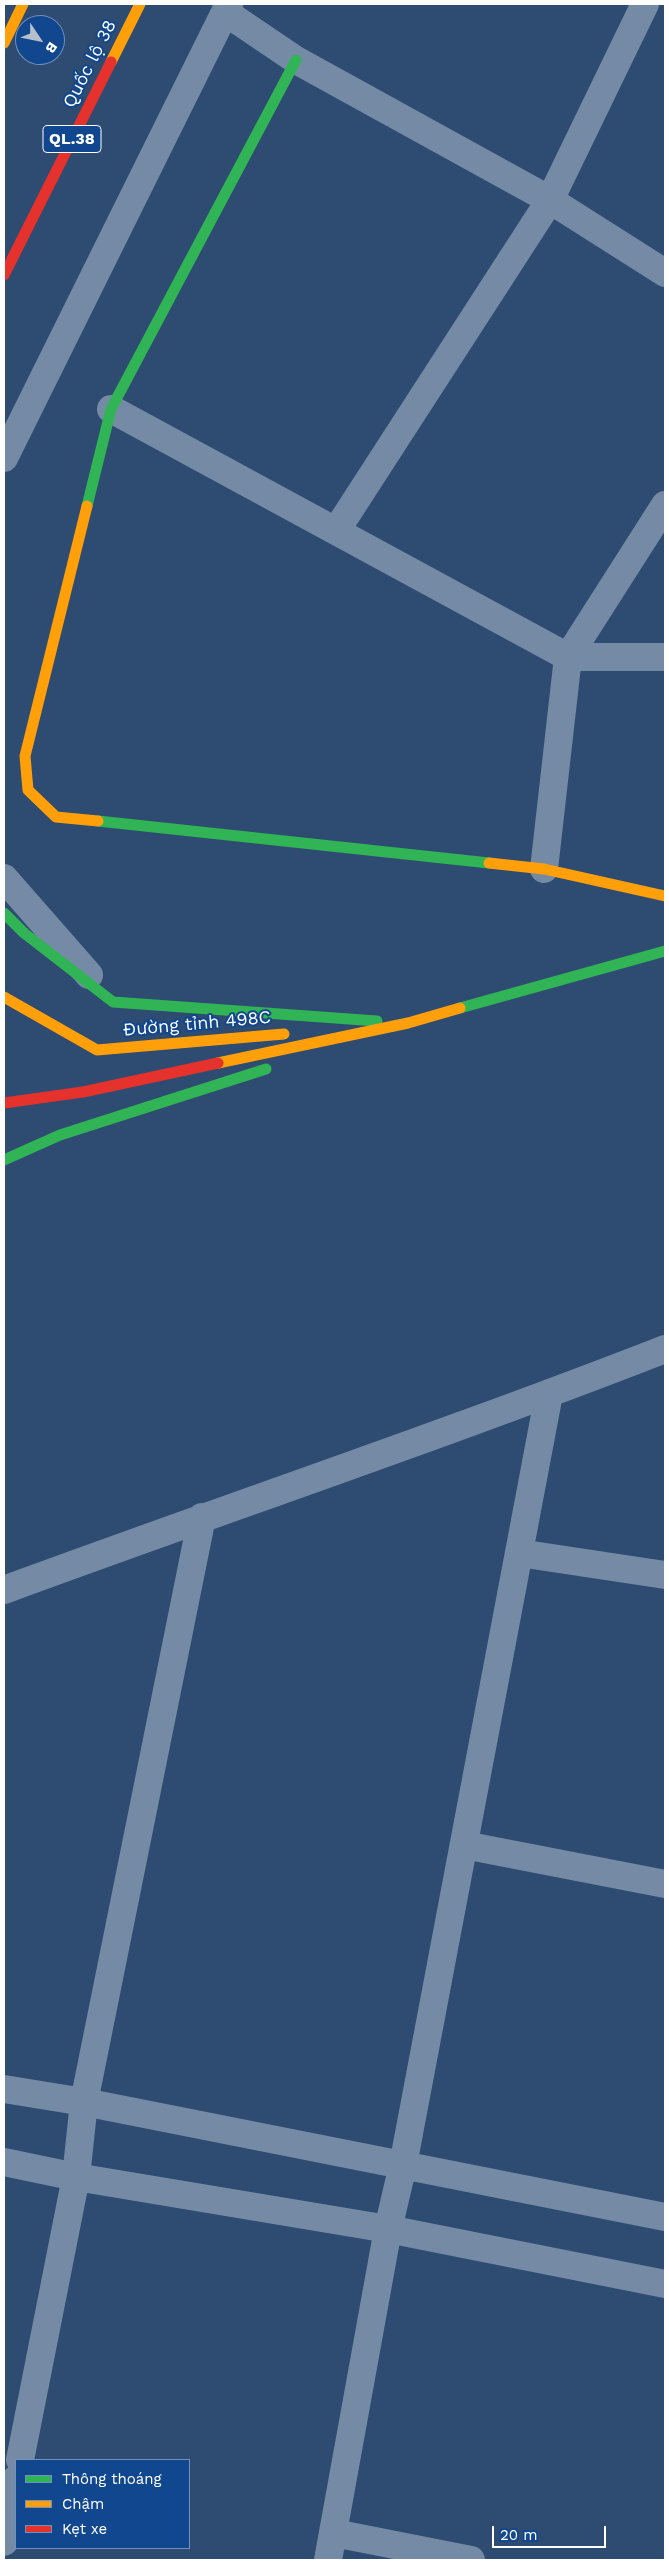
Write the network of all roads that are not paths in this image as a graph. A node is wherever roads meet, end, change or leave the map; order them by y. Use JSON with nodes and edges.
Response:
{"nodes":[{"id":1,"x":23,"y":4,"type":"edge"},
{"id":2,"x":140,"y":4,"type":"edge"},
{"id":3,"x":645,"y":4,"type":"edge"},
{"id":4,"x":227,"y":8,"type":"edge"},
{"id":5,"x":4,"y":43,"type":"edge"},
{"id":6,"x":296,"y":60,"type":"junction"},
{"id":7,"x":550,"y":200,"type":"junction"},
{"id":8,"x":665,"y":273,"type":"edge"},
{"id":9,"x":4,"y":275,"type":"edge"},
{"id":10,"x":110,"y":409,"type":"junction"},
{"id":11,"x":4,"y":458,"type":"edge"},
{"id":12,"x":665,"y":505,"type":"edge"},
{"id":13,"x":336,"y":531,"type":"junction"},
{"id":14,"x":568,"y":657,"type":"junction"},
{"id":15,"x":665,"y":657,"type":"edge"},
{"id":16,"x":544,"y":869,"type":"junction"},
{"id":17,"x":4,"y":878,"type":"edge"},
{"id":18,"x":665,"y":896,"type":"edge"},
{"id":19,"x":4,"y":913,"type":"edge"},
{"id":20,"x":665,"y":951,"type":"edge"},
{"id":21,"x":4,"y":997,"type":"edge"},
{"id":22,"x":113,"y":1002,"type":"junction"},
{"id":23,"x":408,"y":1023,"type":"junction"},
{"id":24,"x":295,"y":1060,"type":"dead end"},
{"id":25,"x":276,"y":1066,"type":"dead end"},
{"id":26,"x":4,"y":1103,"type":"edge"},
{"id":27,"x":4,"y":1160,"type":"edge"},
{"id":28,"x":665,"y":1349,"type":"edge"},
{"id":29,"x":549,"y":1394,"type":"junction"},
{"id":30,"x":202,"y":1517,"type":"junction"},
{"id":31,"x":519,"y":1553,"type":"junction"},
{"id":32,"x":665,"y":1575,"type":"edge"},
{"id":33,"x":4,"y":1590,"type":"edge"},
{"id":34,"x":464,"y":1845,"type":"junction"},
{"id":35,"x":665,"y":1884,"type":"edge"},
{"id":36,"x":4,"y":2088,"type":"edge"},
{"id":37,"x":84,"y":2102,"type":"junction"},
{"id":38,"x":4,"y":2162,"type":"edge"},
{"id":39,"x":403,"y":2165,"type":"junction"},
{"id":40,"x":76,"y":2177,"type":"junction"},
{"id":41,"x":665,"y":2217,"type":"edge"},
{"id":42,"x":388,"y":2229,"type":"junction"},
{"id":43,"x":665,"y":2284,"type":"edge"},
{"id":44,"x":20,"y":2459,"type":"edge"},
{"id":45,"x":15,"y":2484,"type":"edge"},
{"id":46,"x":334,"y":2533,"type":"junction"},
{"id":47,"x":4,"y":2542,"type":"edge"},
{"id":48,"x":328,"y":2560,"type":"edge"},
{"id":49,"x":471,"y":2560,"type":"edge"}],
"edges":[{"from":1,"to":5,"type":"main road"},
{"from":2,"to":9,"type":"main road","name":"Quốc lộ 38","number":"QL.38"},
{"from":3,"to":7,"type":"street"},
{"from":4,"to":6,"type":"street"},
{"from":4,"to":11,"type":"street"},
{"from":6,"to":7,"type":"street"},
{"from":6,"to":10,"type":"main road"},
{"from":7,"to":8,"type":"street"},
{"from":7,"to":13,"type":"street"},
{"from":10,"to":13,"type":"street"},
{"from":10,"to":16,"type":"main road"},
{"from":12,"to":14,"type":"street"},
{"from":13,"to":14,"type":"street"},
{"from":14,"to":15,"type":"street"},
{"from":14,"to":16,"type":"street"},
{"from":16,"to":18,"type":"main road"},
{"from":17,"to":22,"type":"street"},
{"from":19,"to":22,"type":"main road"},
{"from":20,"to":23,"type":"main road","name":"Đường tỉnh 498C"},
{"from":21,"to":23,"type":"main road","name":"Đường tỉnh 498C"},
{"from":22,"to":23,"type":"main road"},
{"from":23,"to":24,"type":"main road"},
{"from":23,"to":26,"type":"main road","name":"Đường tỉnh 498C"},
{"from":25,"to":27,"type":"main road"},
{"from":28,"to":29,"type":"street"},
{"from":29,"to":30,"type":"street"},
{"from":29,"to":31,"type":"street"},
{"from":30,"to":33,"type":"street"},
{"from":30,"to":37,"type":"street"},
{"from":31,"to":32,"type":"street"},
{"from":31,"to":34,"type":"street"},
{"from":34,"to":35,"type":"street"},
{"from":34,"to":39,"type":"street"},
{"from":36,"to":37,"type":"street"},
{"from":37,"to":39,"type":"street"},
{"from":37,"to":40,"type":"street"},
{"from":38,"to":40,"type":"street"},
{"from":39,"to":41,"type":"street"},
{"from":39,"to":42,"type":"street"},
{"from":40,"to":42,"type":"street"},
{"from":40,"to":44,"type":"street"},
{"from":42,"to":43,"type":"street"},
{"from":42,"to":46,"type":"street"},
{"from":45,"to":47,"type":"street"},
{"from":46,"to":48,"type":"street"},
{"from":46,"to":49,"type":"street"}]}
